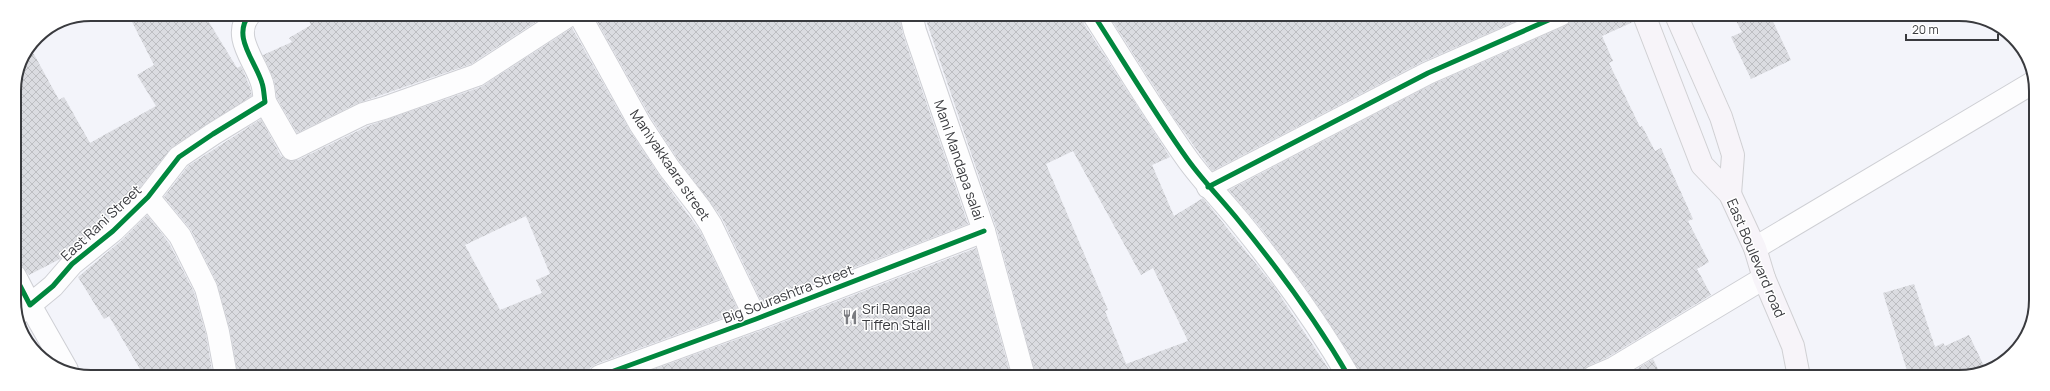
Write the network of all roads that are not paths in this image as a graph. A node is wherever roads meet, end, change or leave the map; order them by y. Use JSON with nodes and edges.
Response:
{"nodes":[{"id":1,"x":245,"y":21,"type":"edge"},
{"id":2,"x":560,"y":21,"type":"edge"},
{"id":3,"x":583,"y":21,"type":"edge"},
{"id":4,"x":913,"y":21,"type":"edge"},
{"id":5,"x":1097,"y":21,"type":"edge"},
{"id":6,"x":1544,"y":21,"type":"edge"},
{"id":7,"x":1646,"y":21,"type":"edge"},
{"id":8,"x":1679,"y":21,"type":"edge"},
{"id":9,"x":2029,"y":85,"type":"edge"},
{"id":10,"x":265,"y":102,"type":"junction"},
{"id":11,"x":1208,"y":187,"type":"junction"},
{"id":12,"x":1730,"y":194,"type":"junction"},
{"id":13,"x":148,"y":197,"type":"junction"},
{"id":14,"x":984,"y":231,"type":"junction"},
{"id":15,"x":1755,"y":248,"type":"junction"},
{"id":16,"x":1764,"y":278,"type":"junction"},
{"id":17,"x":23,"y":310,"type":"edge"},
{"id":18,"x":756,"y":319,"type":"junction"},
{"id":19,"x":63,"y":364,"type":"edge"},
{"id":20,"x":225,"y":370,"type":"edge"},
{"id":21,"x":616,"y":370,"type":"edge"},
{"id":22,"x":1022,"y":370,"type":"edge"},
{"id":23,"x":1345,"y":370,"type":"edge"},
{"id":24,"x":1609,"y":370,"type":"edge"},
{"id":25,"x":1797,"y":370,"type":"edge"}],
"edges":[{"from":1,"to":10,"type":"street"},
{"from":2,"to":10,"type":"street"},
{"from":3,"to":18,"type":"street","name":"Maniyakkaara street"},
{"from":4,"to":14,"type":"street","name":"Mani Mandapa salai"},
{"from":5,"to":11,"type":"street"},
{"from":6,"to":11,"type":"street"},
{"from":7,"to":12,"type":"main road","name":"East Boulevard road"},
{"from":8,"to":12,"type":"main road"},
{"from":9,"to":15,"type":"street"},
{"from":10,"to":13,"type":"street","name":"East Rani Street"},
{"from":11,"to":23,"type":"street"},
{"from":12,"to":15,"type":"main road","name":"East Boulevard road"},
{"from":13,"to":17,"type":"street","name":"East Rani Street"},
{"from":13,"to":20,"type":"street"},
{"from":14,"to":18,"type":"street","name":"Big Sourashtra Street"},
{"from":14,"to":22,"type":"street","name":"Mani Mandapa salai"},
{"from":15,"to":16,"type":"main road","name":"East Boulevard road"},
{"from":16,"to":24,"type":"street"},
{"from":16,"to":25,"type":"main road","name":"East Boulevard road"},
{"from":17,"to":19,"type":"street"},
{"from":18,"to":21,"type":"street","name":"Big Sourashtra Street"}]}
